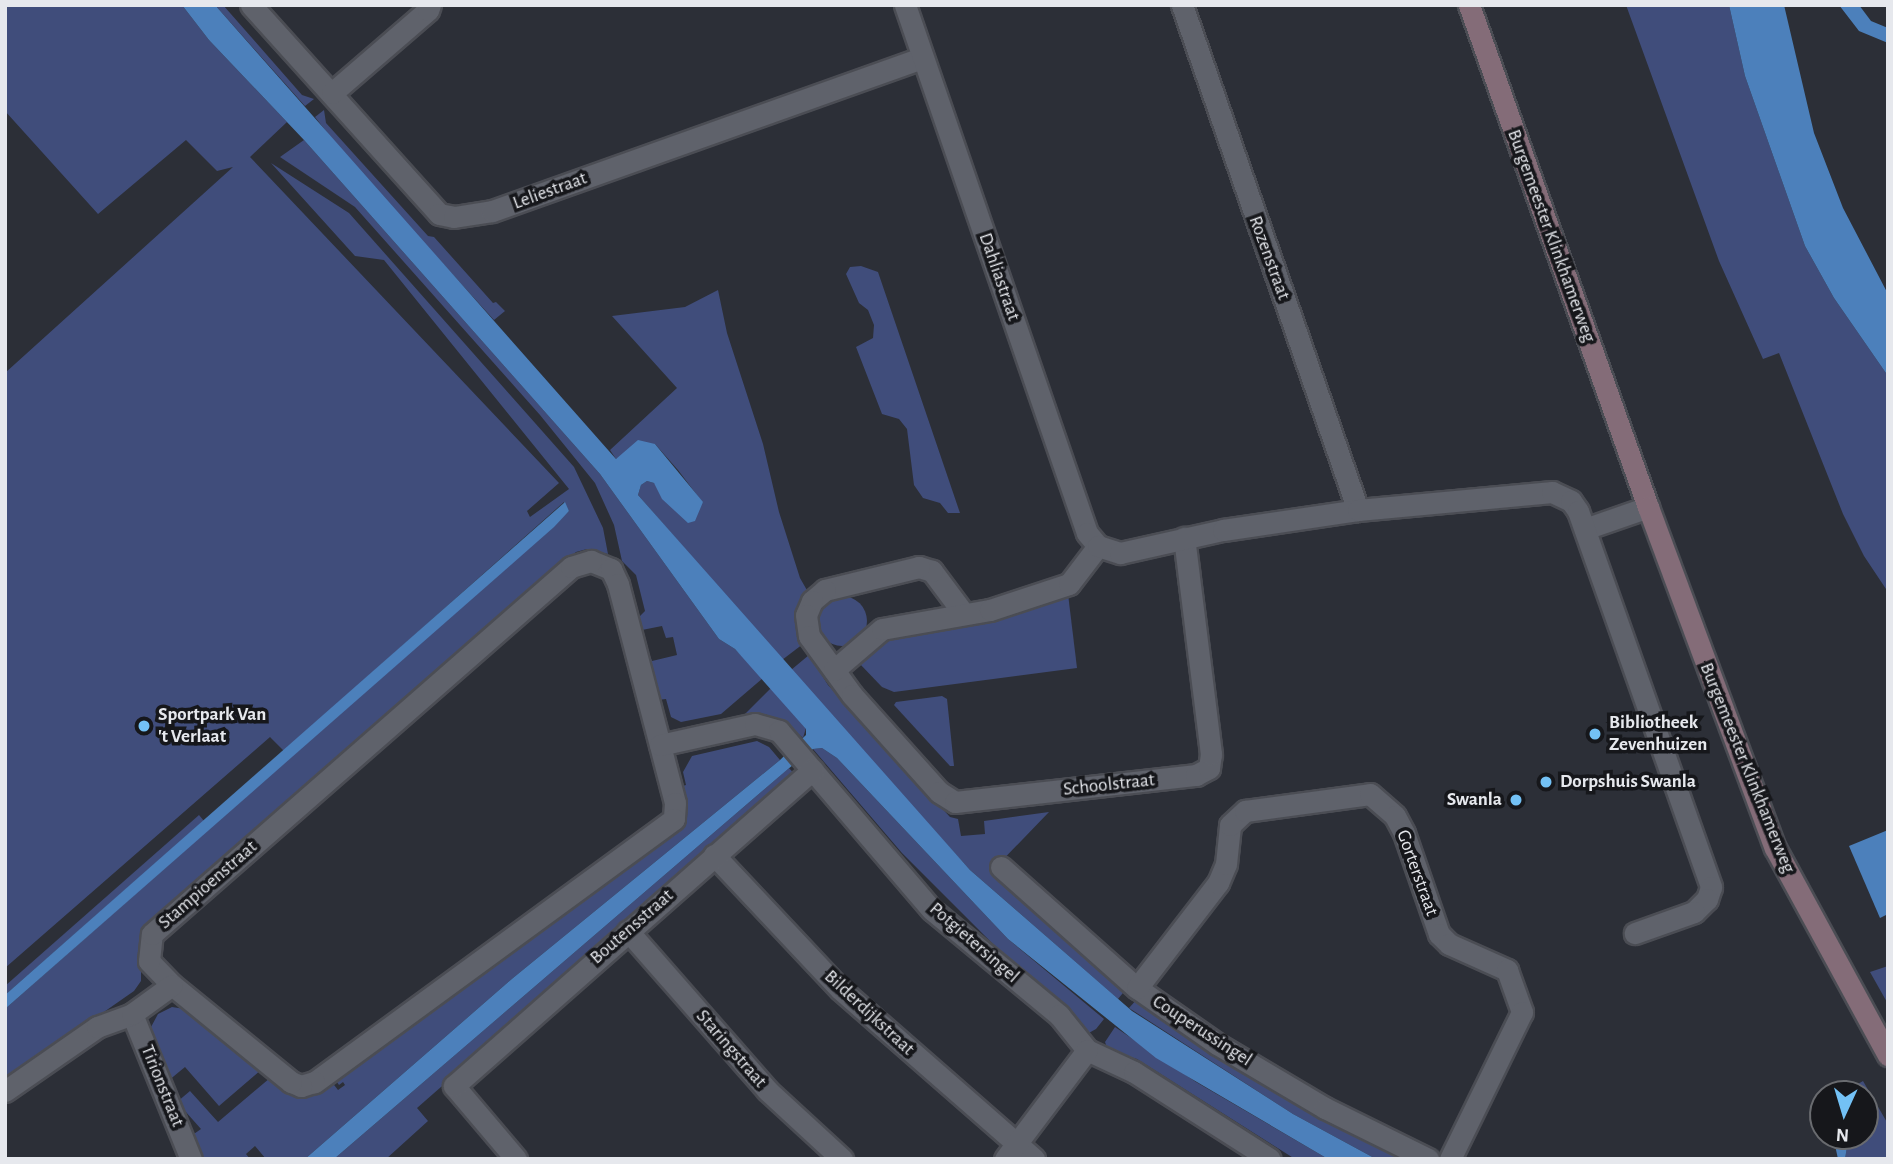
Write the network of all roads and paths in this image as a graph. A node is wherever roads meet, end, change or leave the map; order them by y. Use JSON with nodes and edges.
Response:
{"nodes":[{"id":1,"x":251,"y":5,"type":"edge"},
{"id":2,"x":430,"y":5,"type":"edge"},
{"id":3,"x":905,"y":5,"type":"edge"},
{"id":4,"x":1182,"y":5,"type":"edge"},
{"id":5,"x":1469,"y":5,"type":"edge"},
{"id":6,"x":922,"y":58,"type":"junction"},
{"id":7,"x":332,"y":93,"type":"junction"},
{"id":8,"x":1647,"y":507,"type":"junction"},
{"id":9,"x":1358,"y":510,"type":"junction"},
{"id":10,"x":1584,"y":529,"type":"junction"},
{"id":11,"x":1184,"y":538,"type":"junction"},
{"id":12,"x":1098,"y":546,"type":"junction"},
{"id":13,"x":964,"y":614,"type":"junction"},
{"id":14,"x":834,"y":670,"type":"junction"},
{"id":15,"x":660,"y":745,"type":"junction"},
{"id":16,"x":813,"y":770,"type":"junction"},
{"id":17,"x":714,"y":855,"type":"junction"},
{"id":18,"x":1001,"y":867,"type":"dead end"},
{"id":19,"x":628,"y":931,"type":"junction"},
{"id":20,"x":1635,"y":933,"type":"dead end"},
{"id":21,"x":172,"y":985,"type":"junction"},
{"id":22,"x":1137,"y":988,"type":"junction"},
{"id":23,"x":132,"y":1014,"type":"junction"},
{"id":24,"x":1087,"y":1050,"type":"junction"},
{"id":25,"x":1888,"y":1055,"type":"edge"},
{"id":26,"x":5,"y":1091,"type":"edge"},
{"id":27,"x":1010,"y":1152,"type":"edge"},
{"id":28,"x":191,"y":1159,"type":"edge"},
{"id":29,"x":516,"y":1159,"type":"edge"},
{"id":30,"x":842,"y":1159,"type":"edge"},
{"id":31,"x":1034,"y":1159,"type":"edge"},
{"id":32,"x":1270,"y":1159,"type":"edge"},
{"id":33,"x":1428,"y":1159,"type":"edge"},
{"id":34,"x":1450,"y":1159,"type":"edge"}],
"edges":[{"from":1,"to":7,"type":"street","name":"Leliestraat"},
{"from":2,"to":7,"type":"street"},
{"from":3,"to":6,"type":"street","name":"Dahliastraat"},
{"from":4,"to":9,"type":"street","name":"Rozenstraat"},
{"from":5,"to":8,"type":"main road","name":"Burgemeester Klinkhamerweg"},
{"from":6,"to":7,"type":"street","name":"Leliestraat"},
{"from":6,"to":12,"type":"street","name":"Dahliastraat"},
{"from":8,"to":10,"type":"street"},
{"from":8,"to":25,"type":"main road","name":"Burgemeester Klinkhamerweg"},
{"from":9,"to":10,"type":"street"},
{"from":9,"to":11,"type":"street"},
{"from":10,"to":20,"type":"street"},
{"from":11,"to":12,"type":"street"},
{"from":11,"to":14,"type":"street","name":"Schoolstraat"},
{"from":12,"to":13,"type":"street"},
{"from":13,"to":14,"type":"street"},
{"from":13,"to":14,"type":"street","name":"Schoolstraat"},
{"from":15,"to":16,"type":"street","name":"Potgietersingel"},
{"from":15,"to":21,"type":"street","name":"Stampioenstraat"},
{"from":15,"to":21,"type":"street","name":"Stampioenstraat"},
{"from":16,"to":17,"type":"street","name":"Boutensstraat"},
{"from":16,"to":24,"type":"street","name":"Potgietersingel"},
{"from":17,"to":19,"type":"street","name":"Boutensstraat"},
{"from":17,"to":27,"type":"street","name":"Bilderdijkstraat"},
{"from":18,"to":22,"type":"street","name":"Couperussingel"},
{"from":19,"to":29,"type":"street","name":"Boutensstraat"},
{"from":19,"to":30,"type":"street","name":"Staringstraat"},
{"from":21,"to":23,"type":"street"},
{"from":22,"to":33,"type":"street","name":"Couperussingel"},
{"from":22,"to":34,"type":"street","name":"Gorterstraat"},
{"from":23,"to":26,"type":"street"},
{"from":23,"to":28,"type":"street","name":"Tirionstraat"},
{"from":24,"to":27,"type":"street"},
{"from":24,"to":32,"type":"street","name":"Potgietersingel"},
{"from":27,"to":31,"type":"street","name":"Bilderdijkstraat"}]}
